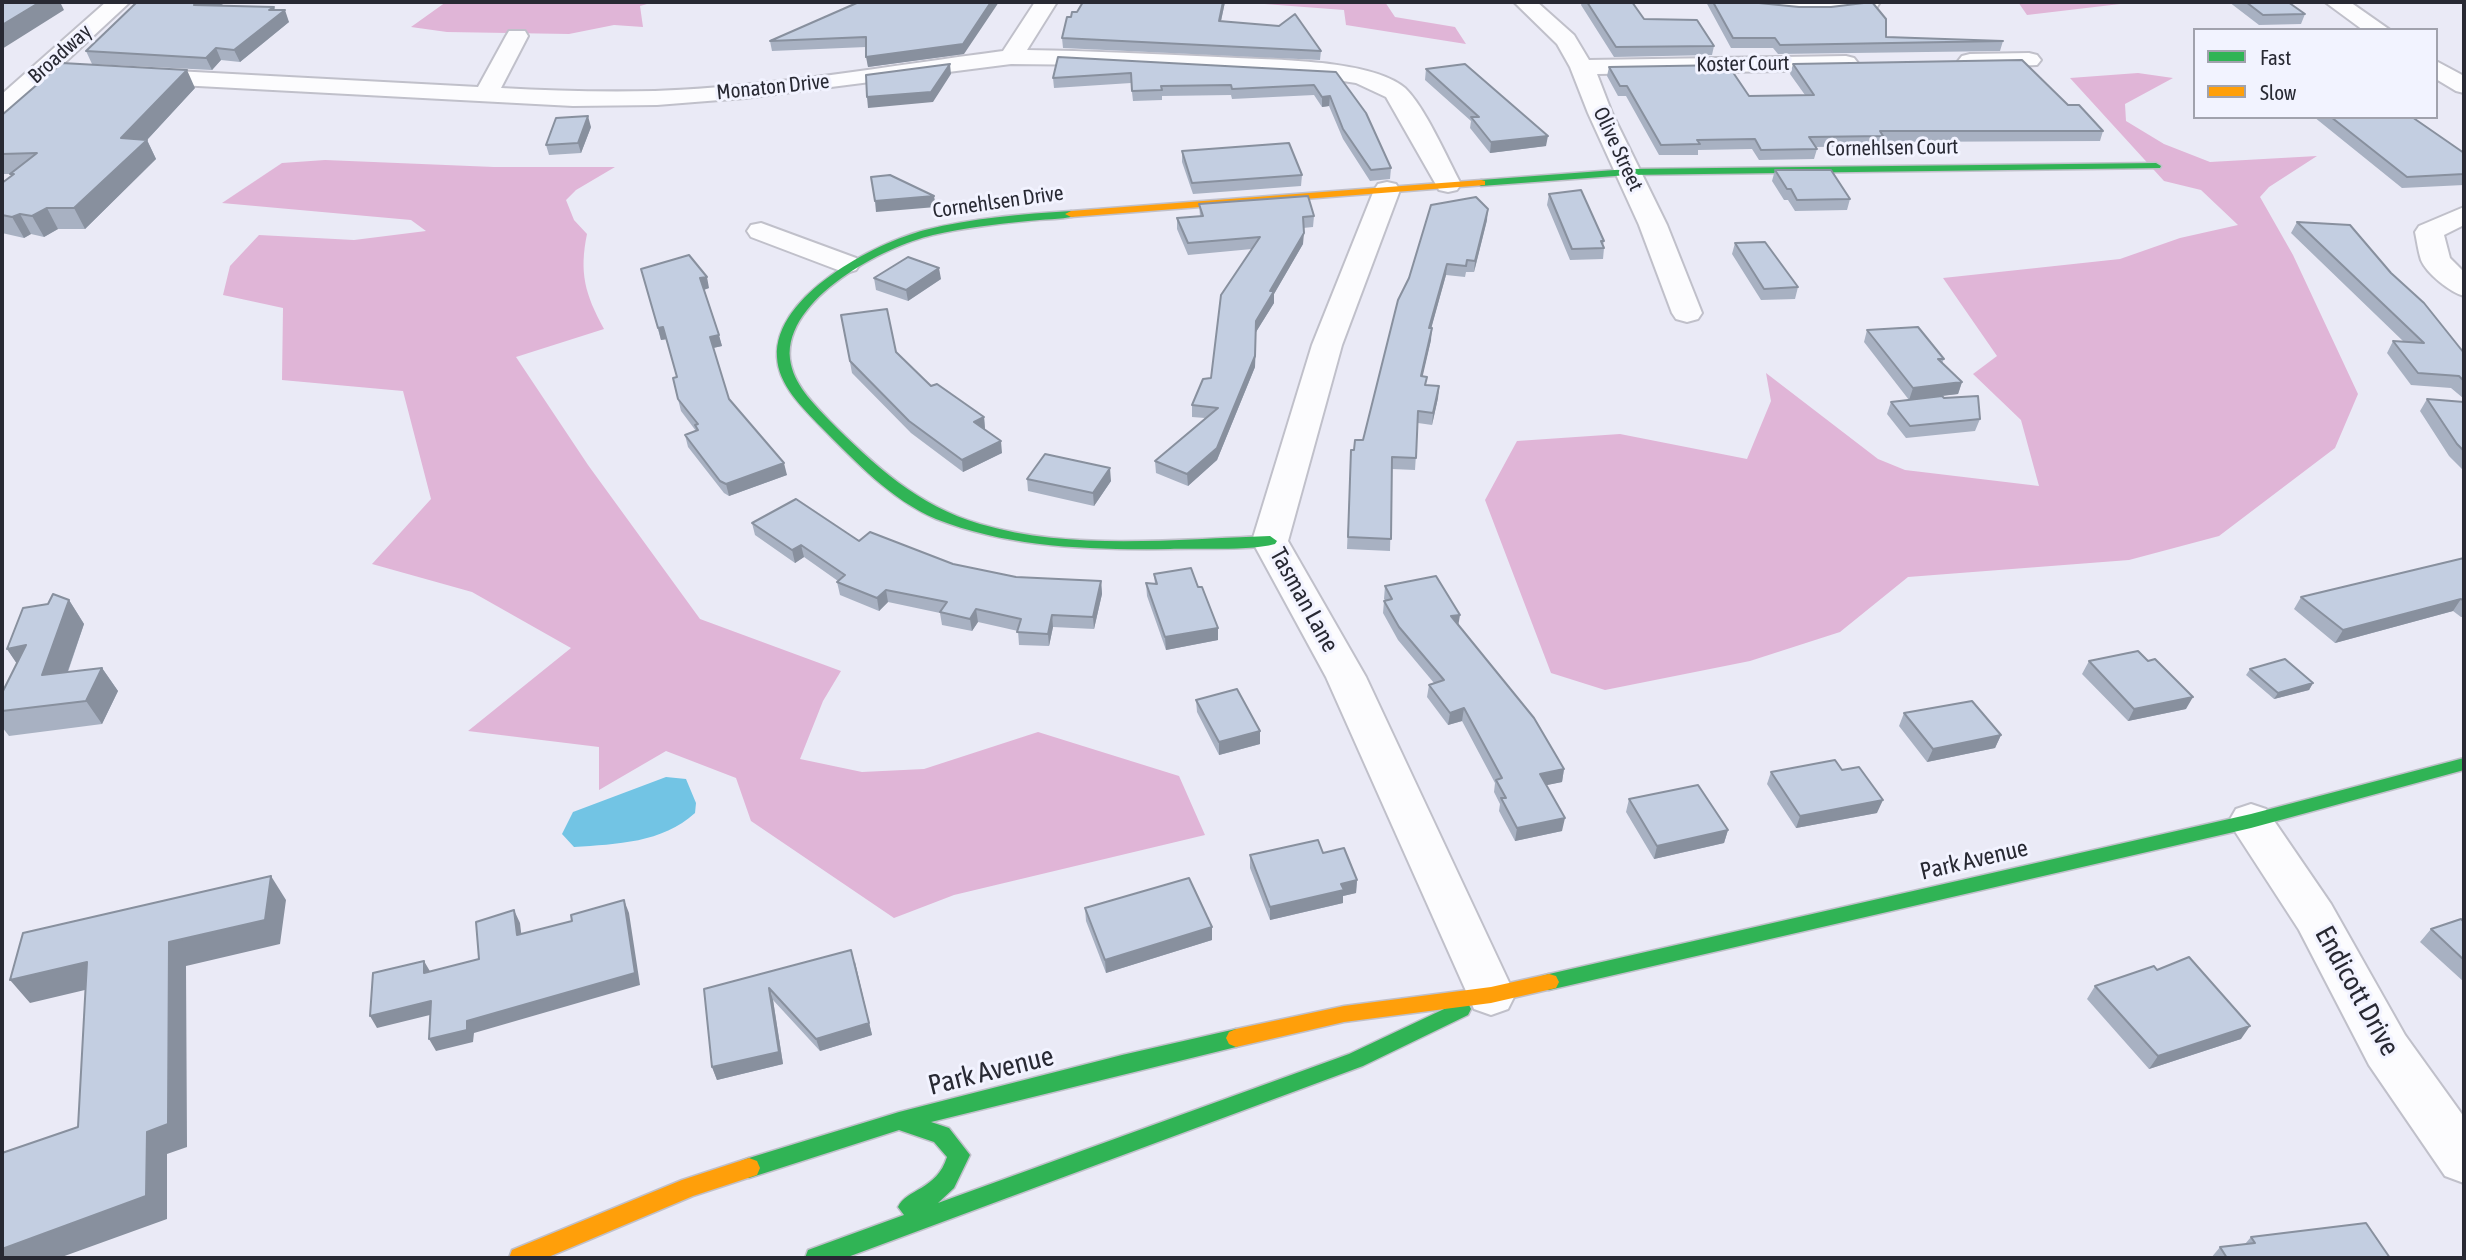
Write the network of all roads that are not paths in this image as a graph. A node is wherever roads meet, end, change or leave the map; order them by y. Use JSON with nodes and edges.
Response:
{"nodes":[{"id":1,"x":119,"y":2,"type":"edge"},
{"id":2,"x":1046,"y":2,"type":"edge"},
{"id":3,"x":1525,"y":2,"type":"edge"},
{"id":4,"x":1749,"y":2,"type":"edge"},
{"id":5,"x":1869,"y":2,"type":"edge"},
{"id":6,"x":2336,"y":2,"type":"edge"},
{"id":7,"x":2376,"y":28,"type":"edge"},
{"id":8,"x":517,"y":36,"type":"dead end"},
{"id":9,"x":1012,"y":57,"type":"junction"},
{"id":10,"x":2029,"y":60,"type":"dead end"},
{"id":11,"x":1945,"y":61,"type":"edge"},
{"id":12,"x":1875,"y":62,"type":"edge"},
{"id":13,"x":1583,"y":67,"type":"junction"},
{"id":14,"x":2438,"y":69,"type":"edge"},
{"id":15,"x":41,"y":71,"type":"junction"},
{"id":16,"x":2464,"y":86,"type":"edge"},
{"id":17,"x":485,"y":96,"type":"junction"},
{"id":18,"x":2,"y":107,"type":"edge"},
{"id":19,"x":2156,"y":166,"type":"dead end"},
{"id":20,"x":1628,"y":172,"type":"junction"},
{"id":21,"x":1448,"y":184,"type":"junction"},
{"id":22,"x":1387,"y":190,"type":"junction"},
{"id":23,"x":2464,"y":215,"type":"edge"},
{"id":24,"x":761,"y":231,"type":"dead end"},
{"id":25,"x":846,"y":264,"type":"junction"},
{"id":26,"x":2464,"y":287,"type":"edge"},
{"id":27,"x":1687,"y":313,"type":"dead end"},
{"id":28,"x":1270,"y":541,"type":"junction"},
{"id":29,"x":2464,"y":764,"type":"edge"},
{"id":30,"x":2251,"y":821,"type":"junction"},
{"id":31,"x":1491,"y":995,"type":"junction"},
{"id":32,"x":900,"y":1121,"type":"junction"},
{"id":33,"x":2464,"y":1159,"type":"edge"},
{"id":34,"x":520,"y":1258,"type":"edge"},
{"id":35,"x":803,"y":1258,"type":"edge"},
{"id":36,"x":816,"y":1258,"type":"edge"}],
"edges":[{"from":1,"to":15,"type":"street","name":"Broadway"},
{"from":2,"to":9,"type":"street"},
{"from":3,"to":13,"type":"street","name":"Olive Street"},
{"from":4,"to":5,"type":"street"},
{"from":6,"to":7,"type":"street"},
{"from":8,"to":17,"type":"street"},
{"from":9,"to":17,"type":"street","name":"Monaton Drive"},
{"from":9,"to":21,"type":"street","name":"Monaton Drive"},
{"from":10,"to":11,"type":"street"},
{"from":12,"to":13,"type":"street","name":"Koster Court"},
{"from":13,"to":20,"type":"street","name":"Olive Street"},
{"from":14,"to":16,"type":"street"},
{"from":15,"to":17,"type":"street","name":"Monaton Drive"},
{"from":15,"to":18,"type":"street","name":"Broadway"},
{"from":19,"to":20,"type":"street","name":"Cornehlsen Court"},
{"from":20,"to":21,"type":"street","name":"Cornehlsen Drive"},
{"from":20,"to":27,"type":"street","name":"Olive Street"},
{"from":21,"to":22,"type":"street","name":"Cornehlsen Drive"},
{"from":22,"to":25,"type":"street","name":"Cornehlsen Drive"},
{"from":22,"to":28,"type":"street","name":"Tasman Lane"},
{"from":23,"to":26,"type":"street"},
{"from":24,"to":25,"type":"street"},
{"from":25,"to":28,"type":"street","name":"Cornehlsen Drive"},
{"from":28,"to":31,"type":"street","name":"Tasman Lane"},
{"from":29,"to":30,"type":"street","name":"Park Avenue"},
{"from":30,"to":31,"type":"street","name":"Park Avenue"},
{"from":30,"to":33,"type":"street","name":"Endicott Drive"},
{"from":31,"to":32,"type":"street","name":"Park Avenue"},
{"from":31,"to":36,"type":"street","name":"Park Avenue"},
{"from":32,"to":34,"type":"street","name":"Park Avenue"},
{"from":32,"to":35,"type":"street"}]}
